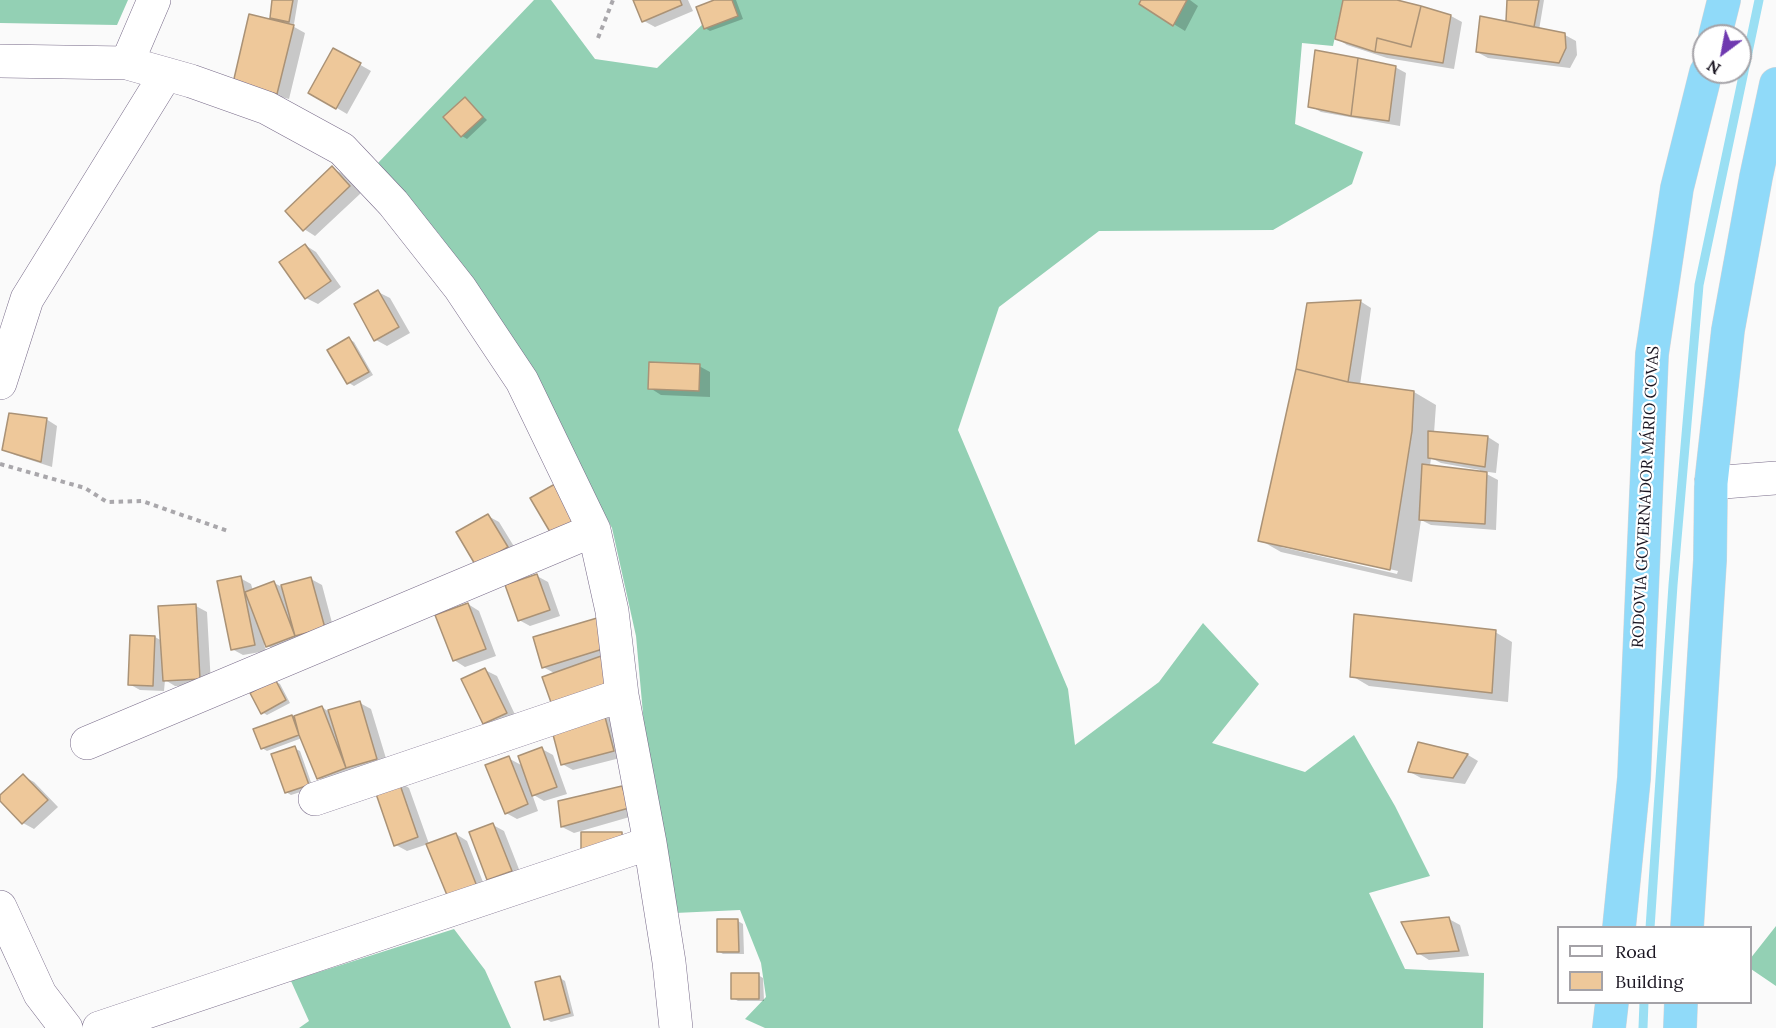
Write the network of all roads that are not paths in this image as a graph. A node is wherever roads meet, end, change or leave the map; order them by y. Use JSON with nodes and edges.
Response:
{"nodes":[{"id":1,"x":154,"y":0,"type":"edge"},
{"id":2,"x":1724,"y":0,"type":"edge"},
{"id":3,"x":1718,"y":24,"type":"edge"},
{"id":4,"x":0,"y":61,"type":"edge"},
{"id":5,"x":127,"y":63,"type":"junction"},
{"id":6,"x":166,"y":74,"type":"junction"},
{"id":7,"x":1703,"y":84,"type":"edge"},
{"id":8,"x":1776,"y":84,"type":"edge"},
{"id":9,"x":0,"y":383,"type":"edge"},
{"id":10,"x":1776,"y":478,"type":"edge"},
{"id":11,"x":1711,"y":483,"type":"junction"},
{"id":12,"x":594,"y":530,"type":"junction"},
{"id":13,"x":622,"y":695,"type":"junction"},
{"id":14,"x":87,"y":743,"type":"dead end"},
{"id":15,"x":315,"y":799,"type":"dead end"},
{"id":16,"x":650,"y":843,"type":"junction"},
{"id":17,"x":0,"y":907,"type":"edge"},
{"id":18,"x":1619,"y":926,"type":"edge"},
{"id":19,"x":1687,"y":926,"type":"edge"},
{"id":20,"x":1612,"y":1004,"type":"edge"},
{"id":21,"x":1681,"y":1004,"type":"edge"},
{"id":22,"x":672,"y":1027,"type":"edge"},
{"id":23,"x":66,"y":1028,"type":"edge"},
{"id":24,"x":99,"y":1028,"type":"edge"},
{"id":25,"x":1609,"y":1028,"type":"edge"},
{"id":26,"x":1680,"y":1028,"type":"edge"}],
"edges":[{"from":1,"to":5,"type":"street"},
{"from":2,"to":3,"type":"highway"},
{"from":4,"to":5,"type":"street"},
{"from":5,"to":6,"type":"street"},
{"from":6,"to":9,"type":"street"},
{"from":6,"to":12,"type":"street"},
{"from":7,"to":18,"type":"highway","name":"RODOVIA GOVERNADOR MÁRIO COVAS"},
{"from":8,"to":11,"type":"highway"},
{"from":10,"to":11,"type":"street"},
{"from":11,"to":19,"type":"highway"},
{"from":12,"to":13,"type":"street"},
{"from":12,"to":14,"type":"street"},
{"from":13,"to":15,"type":"street"},
{"from":13,"to":16,"type":"street"},
{"from":16,"to":22,"type":"street"},
{"from":16,"to":24,"type":"street"},
{"from":17,"to":23,"type":"street"},
{"from":20,"to":25,"type":"highway"},
{"from":21,"to":26,"type":"highway"}]}
